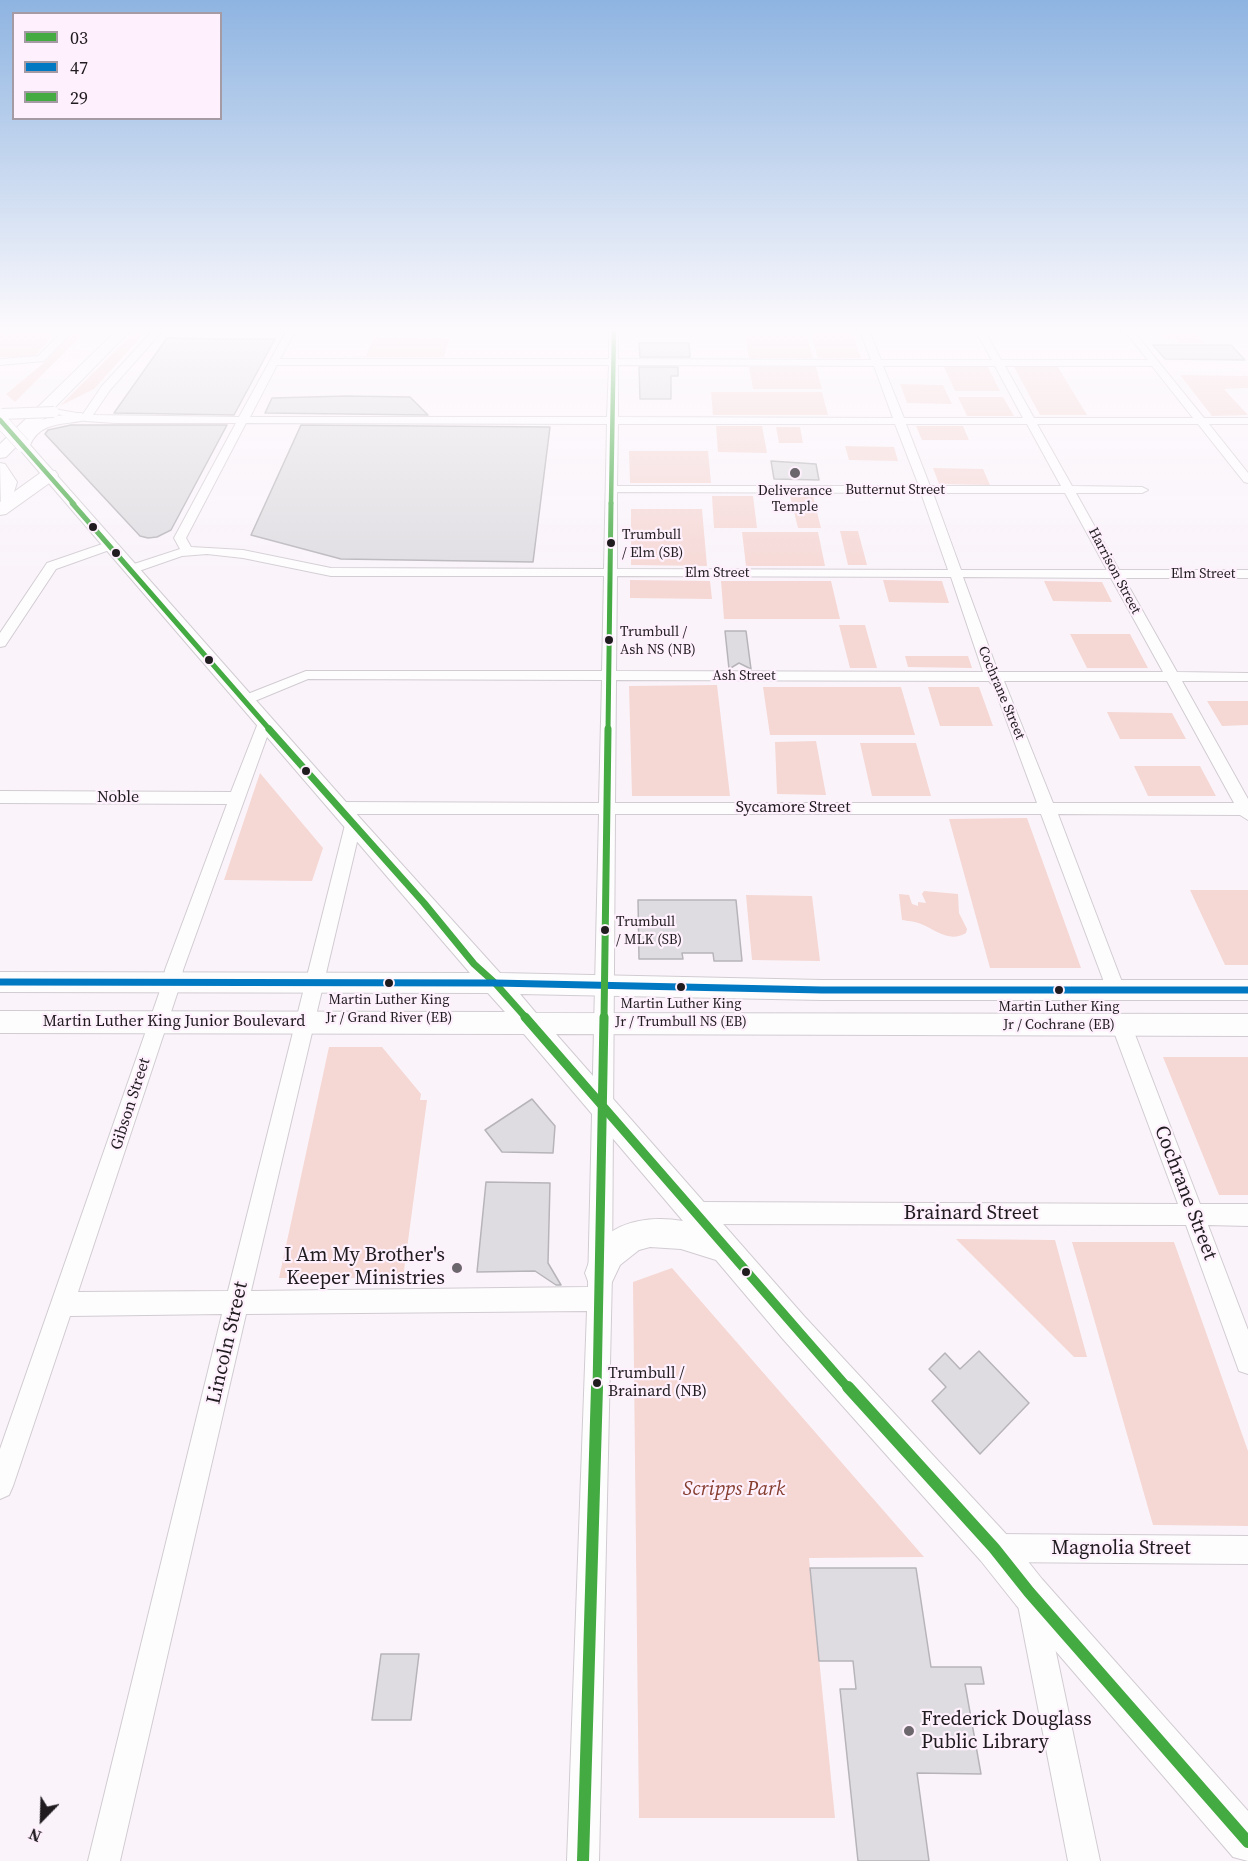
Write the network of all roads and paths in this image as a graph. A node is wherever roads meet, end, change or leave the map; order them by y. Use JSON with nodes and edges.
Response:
{"nodes":[{"id":1,"x":38,"y":415,"type":"edge"},
{"id":2,"x":85,"y":415,"type":"edge"},
{"id":3,"x":246,"y":415,"type":"edge"},
{"id":4,"x":613,"y":415,"type":"edge"},
{"id":5,"x":898,"y":415,"type":"edge"},
{"id":6,"x":1027,"y":415,"type":"edge"},
{"id":7,"x":1197,"y":415,"type":"edge"},
{"id":8,"x":50,"y":417,"type":"junction"},
{"id":9,"x":83,"y":418,"type":"junction"},
{"id":10,"x":0,"y":419,"type":"edge"},
{"id":11,"x":243,"y":420,"type":"junction"},
{"id":12,"x":613,"y":420,"type":"junction"},
{"id":13,"x":900,"y":420,"type":"junction"},
{"id":14,"x":1030,"y":420,"type":"junction"},
{"id":15,"x":1201,"y":420,"type":"junction"},
{"id":16,"x":1248,"y":421,"type":"edge"},
{"id":17,"x":23,"y":445,"type":"junction"},
{"id":18,"x":0,"y":453,"type":"edge"},
{"id":19,"x":0,"y":467,"type":"edge"},
{"id":20,"x":49,"y":475,"type":"junction"},
{"id":21,"x":1248,"y":480,"type":"edge"},
{"id":22,"x":612,"y":489,"type":"junction"},
{"id":23,"x":926,"y":489,"type":"junction"},
{"id":24,"x":1070,"y":490,"type":"junction"},
{"id":25,"x":1142,"y":490,"type":"dead end"},
{"id":26,"x":1,"y":510,"type":"edge"},
{"id":27,"x":111,"y":545,"type":"junction"},
{"id":28,"x":188,"y":551,"type":"junction"},
{"id":29,"x":132,"y":569,"type":"junction"},
{"id":30,"x":610,"y":573,"type":"junction"},
{"id":31,"x":955,"y":573,"type":"junction"},
{"id":32,"x":1114,"y":573,"type":"junction"},
{"id":33,"x":1248,"y":574,"type":"edge"},
{"id":34,"x":0,"y":643,"type":"edge"},
{"id":35,"x":992,"y":676,"type":"junction"},
{"id":36,"x":609,"y":677,"type":"junction"},
{"id":37,"x":1172,"y":677,"type":"junction"},
{"id":38,"x":1248,"y":677,"type":"edge"},
{"id":39,"x":245,"y":700,"type":"junction"},
{"id":40,"x":265,"y":723,"type":"junction"},
{"id":41,"x":0,"y":797,"type":"edge"},
{"id":42,"x":236,"y":798,"type":"junction"},
{"id":43,"x":607,"y":809,"type":"junction"},
{"id":44,"x":1049,"y":809,"type":"junction"},
{"id":45,"x":1247,"y":811,"type":"edge"},
{"id":46,"x":345,"y":817,"type":"junction"},
{"id":47,"x":0,"y":982,"type":"edge"},
{"id":48,"x":172,"y":982,"type":"junction"},
{"id":49,"x":315,"y":982,"type":"junction"},
{"id":50,"x":495,"y":983,"type":"junction"},
{"id":51,"x":604,"y":987,"type":"junction"},
{"id":52,"x":904,"y":989,"type":"junction"},
{"id":53,"x":822,"y":990,"type":"junction"},
{"id":54,"x":1116,"y":990,"type":"junction"},
{"id":55,"x":1184,"y":990,"type":"junction"},
{"id":56,"x":1248,"y":990,"type":"edge"},
{"id":57,"x":0,"y":1022,"type":"edge"},
{"id":58,"x":158,"y":1022,"type":"junction"},
{"id":59,"x":304,"y":1023,"type":"junction"},
{"id":60,"x":530,"y":1023,"type":"junction"},
{"id":61,"x":604,"y":1024,"type":"junction"},
{"id":62,"x":836,"y":1024,"type":"junction"},
{"id":63,"x":925,"y":1024,"type":"junction"},
{"id":64,"x":1121,"y":1024,"type":"junction"},
{"id":65,"x":1212,"y":1024,"type":"junction"},
{"id":66,"x":1248,"y":1025,"type":"edge"},
{"id":67,"x":602,"y":1104,"type":"junction"},
{"id":68,"x":695,"y":1214,"type":"junction"},
{"id":69,"x":1193,"y":1214,"type":"junction"},
{"id":70,"x":1248,"y":1215,"type":"edge"},
{"id":71,"x":725,"y":1249,"type":"junction"},
{"id":72,"x":600,"y":1286,"type":"junction"},
{"id":73,"x":238,"y":1302,"type":"junction"},
{"id":74,"x":64,"y":1304,"type":"junction"},
{"id":75,"x":1248,"y":1362,"type":"edge"},
{"id":76,"x":0,"y":1486,"type":"edge"},
{"id":77,"x":994,"y":1548,"type":"junction"},
{"id":78,"x":1248,"y":1550,"type":"edge"},
{"id":79,"x":1029,"y":1592,"type":"junction"},
{"id":80,"x":1248,"y":1842,"type":"edge"},
{"id":81,"x":104,"y":1861,"type":"edge"},
{"id":82,"x":583,"y":1861,"type":"edge"},
{"id":83,"x":1084,"y":1861,"type":"edge"}],
"edges":[{"from":1,"to":18,"type":"highway"},
{"from":2,"to":9,"type":"street"},
{"from":3,"to":11,"type":"street"},
{"from":4,"to":12,"type":"street"},
{"from":5,"to":13,"type":"street","name":"Cochrane Street"},
{"from":6,"to":14,"type":"street","name":"Harrison Street"},
{"from":7,"to":15,"type":"street"},
{"from":8,"to":9,"type":"main road"},
{"from":8,"to":10,"type":"street","bridge":true},
{"from":8,"to":17,"type":"main road"},
{"from":9,"to":11,"type":"street"},
{"from":10,"to":17,"type":"main road","bridge":true},
{"from":11,"to":12,"type":"street"},
{"from":11,"to":28,"type":"street"},
{"from":12,"to":13,"type":"street"},
{"from":12,"to":22,"type":"street"},
{"from":13,"to":14,"type":"street"},
{"from":13,"to":23,"type":"street","name":"Cochrane Street"},
{"from":14,"to":15,"type":"street"},
{"from":14,"to":24,"type":"street","name":"Harrison Street"},
{"from":15,"to":16,"type":"street"},
{"from":15,"to":21,"type":"street"},
{"from":17,"to":20,"type":"main road"},
{"from":19,"to":26,"type":"main road"},
{"from":20,"to":26,"type":"highway"},
{"from":20,"to":27,"type":"main road"},
{"from":22,"to":23,"type":"street","name":"Butternut Street"},
{"from":22,"to":30,"type":"street"},
{"from":23,"to":24,"type":"street","name":"Butternut Street"},
{"from":23,"to":31,"type":"street","name":"Cochrane Street"},
{"from":24,"to":25,"type":"street","name":"Butternut Street"},
{"from":24,"to":32,"type":"street","name":"Harrison Street"},
{"from":27,"to":29,"type":"main road"},
{"from":27,"to":34,"type":"street"},
{"from":28,"to":29,"type":"street","name":"Elm Street"},
{"from":28,"to":30,"type":"street","name":"Elm Street"},
{"from":29,"to":39,"type":"main road"},
{"from":30,"to":31,"type":"street","name":"Elm Street"},
{"from":30,"to":36,"type":"street"},
{"from":31,"to":32,"type":"street","name":"Elm Street"},
{"from":31,"to":35,"type":"street","name":"Cochrane Street"},
{"from":32,"to":33,"type":"street","name":"Elm Street"},
{"from":32,"to":37,"type":"street","name":"Harrison Street"},
{"from":35,"to":36,"type":"street","name":"Ash Street"},
{"from":35,"to":37,"type":"street","name":"Ash Street"},
{"from":35,"to":44,"type":"street","name":"Cochrane Street"},
{"from":36,"to":39,"type":"street","name":"Ash Street"},
{"from":36,"to":43,"type":"street"},
{"from":37,"to":38,"type":"street","name":"Ash Street"},
{"from":37,"to":45,"type":"street","name":"Harrison Street"},
{"from":39,"to":40,"type":"main road"},
{"from":40,"to":42,"type":"street","name":"Gibson Street"},
{"from":40,"to":46,"type":"main road"},
{"from":41,"to":42,"type":"street","name":"Noble"},
{"from":42,"to":48,"type":"street","name":"Gibson Street"},
{"from":43,"to":44,"type":"street","name":"Sycamore Street"},
{"from":43,"to":46,"type":"street","name":"Sycamore Street"},
{"from":43,"to":51,"type":"street"},
{"from":44,"to":45,"type":"street","name":"Sycamore Street"},
{"from":44,"to":54,"type":"street","name":"Cochrane Street"},
{"from":46,"to":49,"type":"street","name":"Lincoln Street"},
{"from":46,"to":50,"type":"main road"},
{"from":47,"to":48,"type":"main road"},
{"from":48,"to":49,"type":"main road"},
{"from":48,"to":58,"type":"street","name":"Gibson Street"},
{"from":49,"to":50,"type":"main road"},
{"from":49,"to":59,"type":"street","name":"Lincoln Street"},
{"from":50,"to":51,"type":"main road"},
{"from":50,"to":60,"type":"main road"},
{"from":51,"to":53,"type":"main road"},
{"from":51,"to":61,"type":"street"},
{"from":52,"to":53,"type":"main road"},
{"from":52,"to":54,"type":"main road"},
{"from":52,"to":63,"type":"main road"},
{"from":53,"to":62,"type":"main road"},
{"from":54,"to":55,"type":"main road"},
{"from":55,"to":56,"type":"main road"},
{"from":55,"to":65,"type":"main road"},
{"from":57,"to":58,"type":"main road","name":"Martin Luther King Junior Boulevard"},
{"from":58,"to":59,"type":"main road","name":"Martin Luther King Junior Boulevard"},
{"from":58,"to":74,"type":"street","name":"Gibson Street"},
{"from":59,"to":60,"type":"main road","name":"Martin Luther King Junior Boulevard"},
{"from":59,"to":73,"type":"street","name":"Lincoln Street"},
{"from":60,"to":61,"type":"main road","name":"Martin Luther King Junior Boulevard"},
{"from":60,"to":67,"type":"main road"},
{"from":61,"to":62,"type":"main road","name":"Martin Luther King Junior Boulevard"},
{"from":61,"to":67,"type":"street"},
{"from":62,"to":63,"type":"main road","name":"Martin Luther King Junior Boulevard"},
{"from":63,"to":64,"type":"main road","name":"Martin Luther King Junior Boulevard"},
{"from":64,"to":65,"type":"main road","name":"Martin Luther King Junior Boulevard"},
{"from":64,"to":69,"type":"street","name":"Cochrane Street"},
{"from":65,"to":66,"type":"main road","name":"Martin Luther King Junior Boulevard"},
{"from":67,"to":68,"type":"main road"},
{"from":67,"to":72,"type":"street"},
{"from":68,"to":69,"type":"street","name":"Brainard Street"},
{"from":68,"to":71,"type":"main road"},
{"from":69,"to":70,"type":"street","name":"Brainard Street"},
{"from":69,"to":75,"type":"street","name":"Cochrane Street"},
{"from":71,"to":72,"type":"main road"},
{"from":71,"to":77,"type":"main road"},
{"from":72,"to":73,"type":"street"},
{"from":72,"to":82,"type":"street"},
{"from":73,"to":74,"type":"street"},
{"from":73,"to":81,"type":"street","name":"Lincoln Street"},
{"from":74,"to":76,"type":"street","name":"Gibson Street"},
{"from":77,"to":78,"type":"street","name":"Magnolia Street"},
{"from":77,"to":79,"type":"main road"},
{"from":79,"to":80,"type":"main road"},
{"from":79,"to":83,"type":"street"}]}
